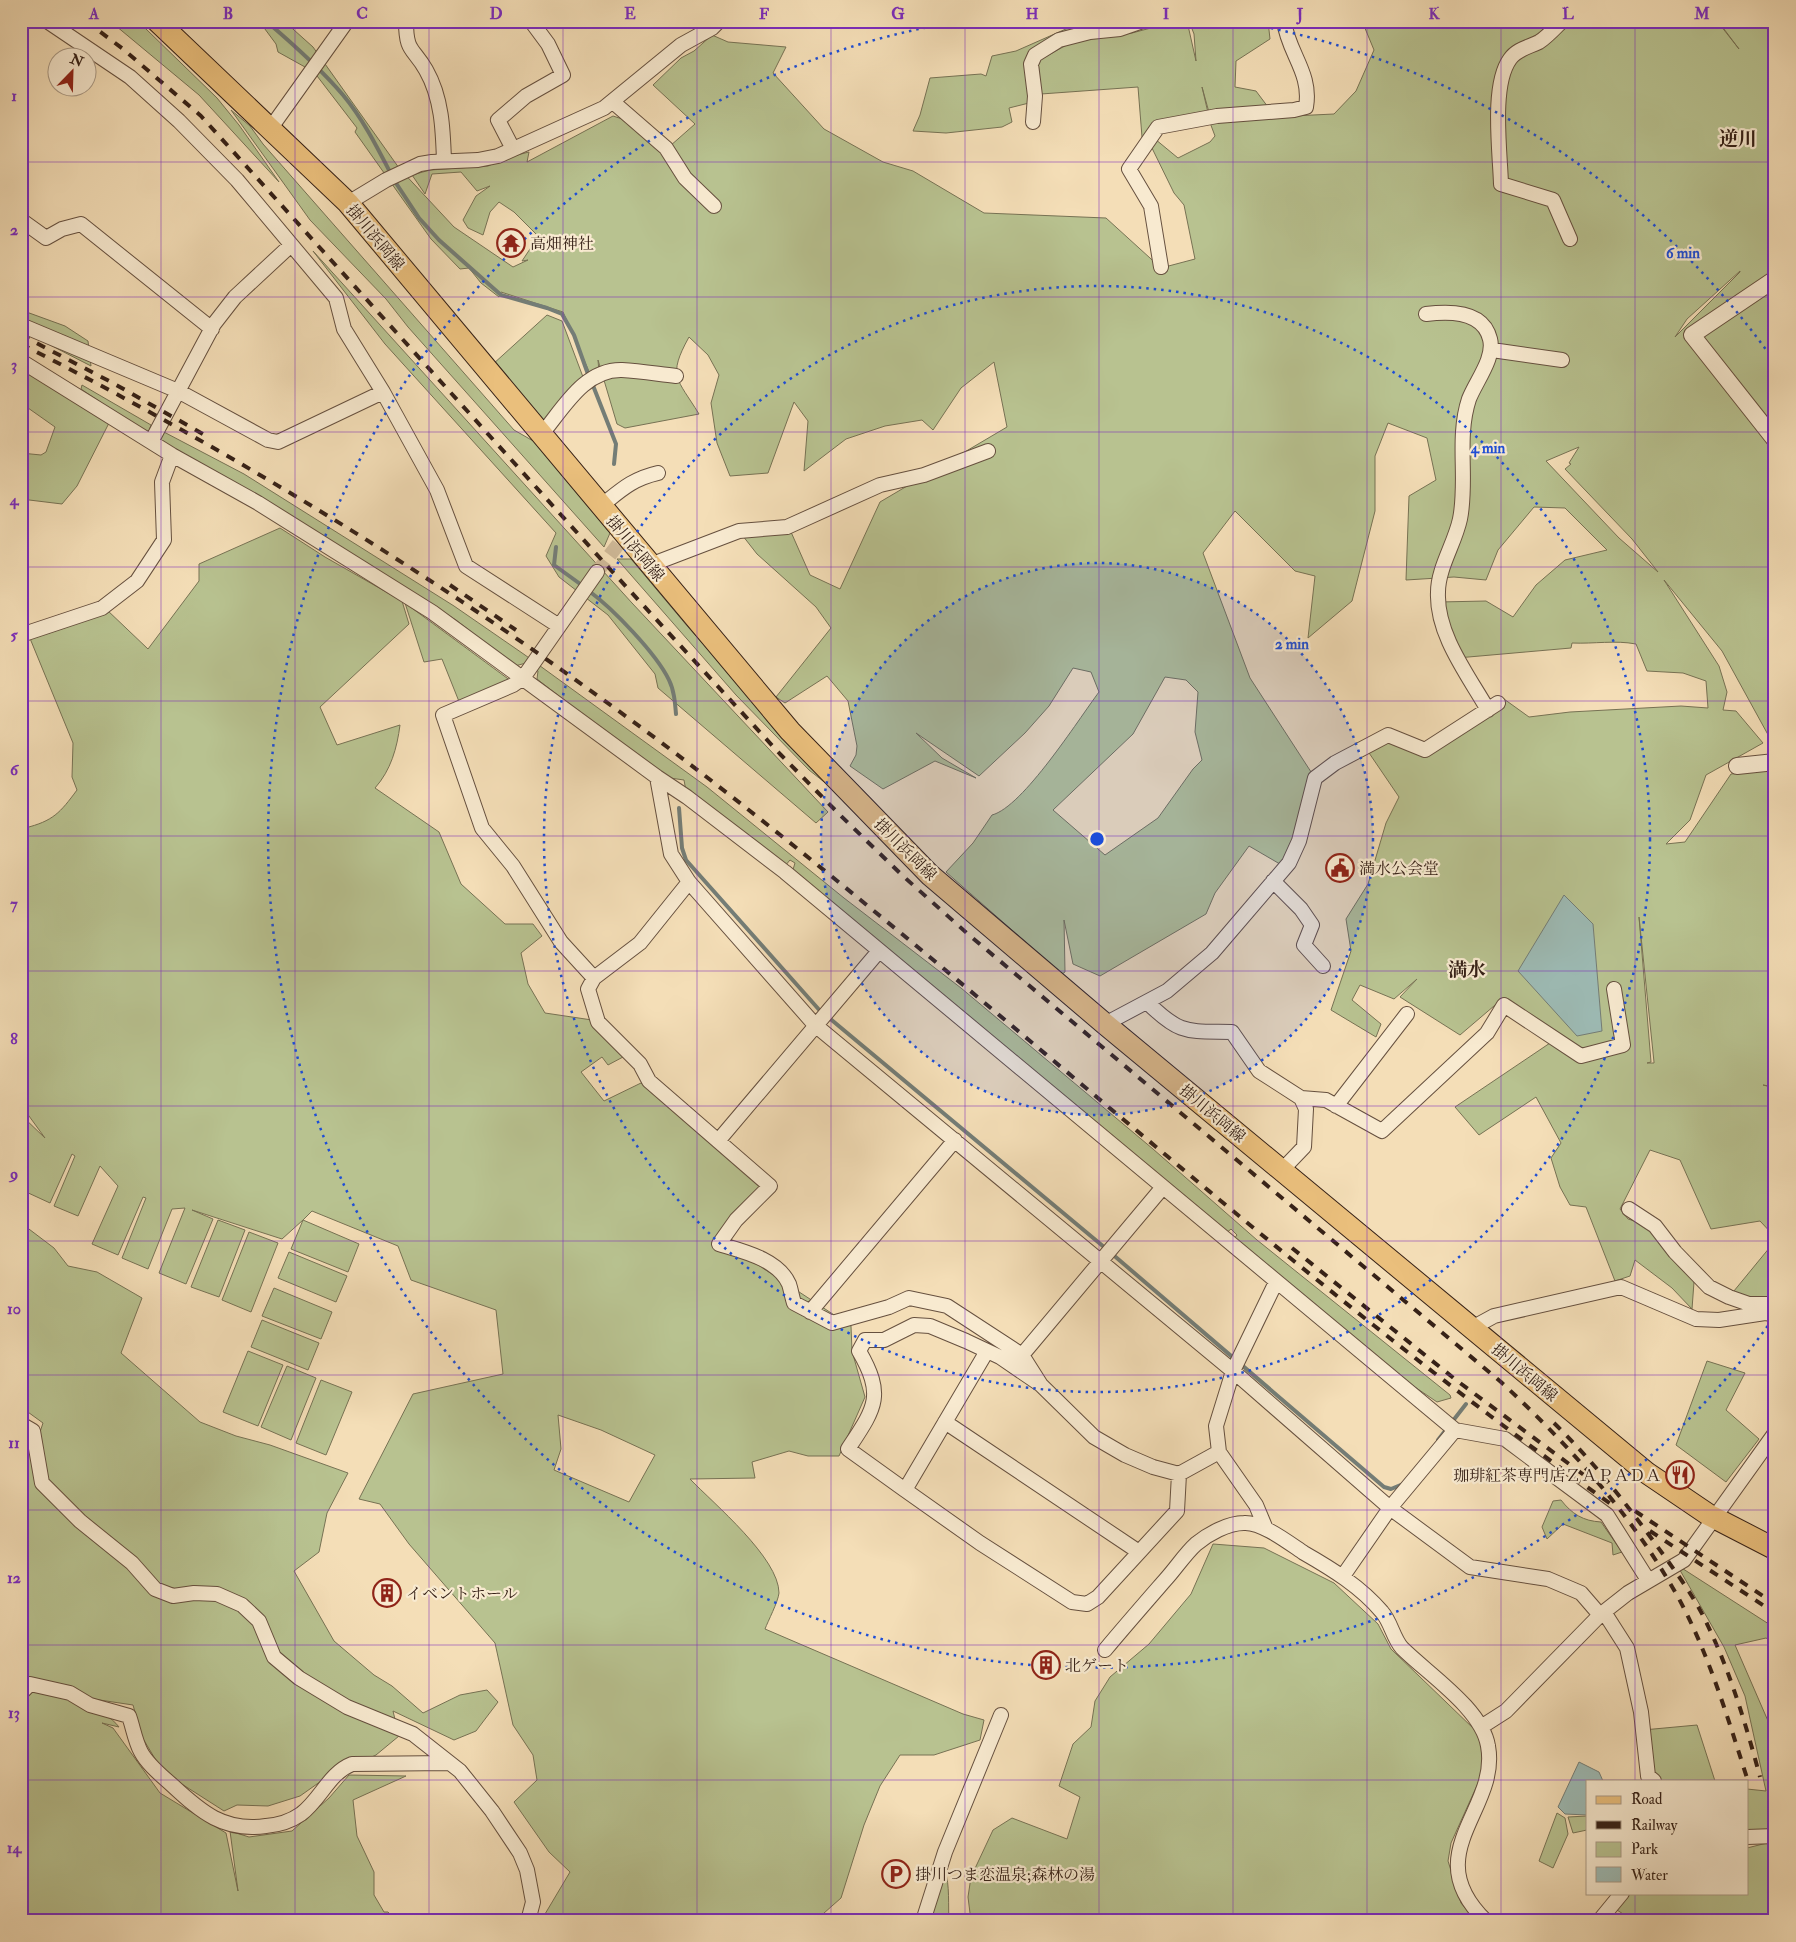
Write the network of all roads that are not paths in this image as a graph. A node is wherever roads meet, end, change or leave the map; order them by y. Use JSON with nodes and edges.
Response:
{"nodes":[{"id":1,"x":47,"y":21,"type":"edge"},
{"id":2,"x":157,"y":21,"type":"edge"},
{"id":3,"x":347,"y":21,"type":"edge"},
{"id":4,"x":406,"y":21,"type":"edge"},
{"id":5,"x":531,"y":21,"type":"edge"},
{"id":6,"x":719,"y":21,"type":"edge"},
{"id":7,"x":1143,"y":21,"type":"edge"},
{"id":8,"x":1284,"y":21,"type":"edge"},
{"id":9,"x":1562,"y":21,"type":"edge"},
{"id":10,"x":613,"y":102,"type":"junction"},
{"id":11,"x":1032,"y":122,"type":"dead end"},
{"id":12,"x":270,"y":129,"type":"junction"},
{"id":13,"x":513,"y":149,"type":"junction"},
{"id":14,"x":444,"y":161,"type":"junction"},
{"id":15,"x":348,"y":203,"type":"junction"},
{"id":16,"x":714,"y":206,"type":"dead end"},
{"id":17,"x":21,"y":220,"type":"edge"},
{"id":18,"x":1570,"y":239,"type":"dead end"},
{"id":19,"x":291,"y":245,"type":"junction"},
{"id":20,"x":1161,"y":267,"type":"dead end"},
{"id":21,"x":1775,"y":279,"type":"edge"},
{"id":22,"x":1426,"y":314,"type":"dead end"},
{"id":23,"x":21,"y":325,"type":"edge"},
{"id":24,"x":212,"y":329,"type":"junction"},
{"id":25,"x":1492,"y":350,"type":"junction"},
{"id":26,"x":1562,"y":360,"type":"dead end"},
{"id":27,"x":21,"y":361,"type":"edge"},
{"id":28,"x":676,"y":376,"type":"dead end"},
{"id":29,"x":178,"y":391,"type":"junction"},
{"id":30,"x":383,"y":392,"type":"junction"},
{"id":31,"x":541,"y":435,"type":"junction"},
{"id":32,"x":1775,"y":440,"type":"edge"},
{"id":33,"x":151,"y":442,"type":"junction"},
{"id":34,"x":988,"y":451,"type":"dead end"},
{"id":35,"x":172,"y":455,"type":"junction"},
{"id":36,"x":658,"y":473,"type":"dead end"},
{"id":37,"x":601,"y":506,"type":"junction"},
{"id":38,"x":650,"y":565,"type":"junction"},
{"id":39,"x":594,"y":576,"type":"tunnel mouth"},
{"id":40,"x":559,"y":626,"type":"junction"},
{"id":41,"x":21,"y":634,"type":"edge"},
{"id":42,"x":523,"y":678,"type":"junction"},
{"id":43,"x":1775,"y":762,"type":"edge"},
{"id":44,"x":1737,"y":766,"type":"dead end"},
{"id":45,"x":662,"y":781,"type":"junction"},
{"id":46,"x":1273,"y":881,"type":"junction"},
{"id":47,"x":689,"y":882,"type":"junction"},
{"id":48,"x":879,"y":951,"type":"junction"},
{"id":49,"x":1323,"y":966,"type":"dead end"},
{"id":50,"x":594,"y":978,"type":"junction"},
{"id":51,"x":1614,"y":988,"type":"dead end"},
{"id":52,"x":1147,"y":1002,"type":"junction"},
{"id":53,"x":1407,"y":1014,"type":"dead end"},
{"id":54,"x":1105,"y":1024,"type":"junction"},
{"id":55,"x":815,"y":1025,"type":"junction"},
{"id":56,"x":1301,"y":1098,"type":"junction"},
{"id":57,"x":1336,"y":1106,"type":"junction"},
{"id":58,"x":955,"y":1140,"type":"junction"},
{"id":59,"x":718,"y":1141,"type":"junction"},
{"id":60,"x":1282,"y":1170,"type":"junction"},
{"id":61,"x":1163,"y":1187,"type":"junction"},
{"id":62,"x":1628,"y":1209,"type":"dead end"},
{"id":63,"x":1102,"y":1262,"type":"junction"},
{"id":64,"x":1276,"y":1282,"type":"junction"},
{"id":65,"x":1775,"y":1304,"type":"edge"},
{"id":66,"x":810,"y":1312,"type":"junction"},
{"id":67,"x":1775,"y":1315,"type":"edge"},
{"id":68,"x":1472,"y":1328,"type":"junction"},
{"id":69,"x":987,"y":1351,"type":"junction"},
{"id":70,"x":1022,"y":1355,"type":"junction"},
{"id":71,"x":1234,"y":1371,"type":"junction"},
{"id":72,"x":1041,"y":1385,"type":"junction"},
{"id":73,"x":946,"y":1422,"type":"junction"},
{"id":74,"x":21,"y":1424,"type":"edge"},
{"id":75,"x":1455,"y":1430,"type":"junction"},
{"id":76,"x":1775,"y":1434,"type":"edge"},
{"id":77,"x":1218,"y":1452,"type":"junction"},
{"id":78,"x":1179,"y":1474,"type":"junction"},
{"id":79,"x":905,"y":1490,"type":"junction"},
{"id":80,"x":1390,"y":1508,"type":"junction"},
{"id":81,"x":1714,"y":1517,"type":"junction"},
{"id":82,"x":1266,"y":1530,"type":"junction"},
{"id":83,"x":1775,"y":1549,"type":"edge"},
{"id":84,"x":1139,"y":1552,"type":"junction"},
{"id":85,"x":1343,"y":1576,"type":"junction"},
{"id":86,"x":1648,"y":1580,"type":"junction"},
{"id":87,"x":1602,"y":1613,"type":"junction"},
{"id":88,"x":1105,"y":1650,"type":"dead end"},
{"id":89,"x":21,"y":1693,"type":"edge"},
{"id":90,"x":1001,"y":1715,"type":"dead end"},
{"id":91,"x":1481,"y":1727,"type":"junction"},
{"id":92,"x":449,"y":1763,"type":"junction"},
{"id":93,"x":1653,"y":1780,"type":"edge"},
{"id":94,"x":1775,"y":1836,"type":"edge"},
{"id":95,"x":1748,"y":1837,"type":"edge"},
{"id":96,"x":1621,"y":1894,"type":"edge"},
{"id":97,"x":528,"y":1921,"type":"edge"},
{"id":98,"x":923,"y":1921,"type":"edge"},
{"id":99,"x":1486,"y":1921,"type":"edge"},
{"id":100,"x":1599,"y":1921,"type":"edge"}],
"edges":[{"from":1,"to":19,"type":"street"},
{"from":2,"to":12,"type":"main road","name":"掛川浜岡線"},
{"from":3,"to":12,"type":"street"},
{"from":4,"to":14,"type":"street"},
{"from":5,"to":13,"type":"street"},
{"from":6,"to":10,"type":"street"},
{"from":7,"to":11,"type":"street"},
{"from":8,"to":20,"type":"street"},
{"from":9,"to":18,"type":"street"},
{"from":10,"to":13,"type":"street"},
{"from":10,"to":16,"type":"street"},
{"from":12,"to":15,"type":"main road","name":"掛川浜岡線"},
{"from":13,"to":14,"type":"street"},
{"from":14,"to":15,"type":"street"},
{"from":15,"to":31,"type":"main road","name":"掛川浜岡線"},
{"from":17,"to":24,"type":"street"},
{"from":19,"to":24,"type":"street"},
{"from":19,"to":30,"type":"street"},
{"from":21,"to":32,"type":"street"},
{"from":22,"to":25,"type":"street"},
{"from":23,"to":29,"type":"street"},
{"from":24,"to":29,"type":"street"},
{"from":25,"to":26,"type":"street"},
{"from":25,"to":46,"type":"street"},
{"from":27,"to":33,"type":"street"},
{"from":28,"to":31,"type":"street"},
{"from":29,"to":30,"type":"street"},
{"from":29,"to":33,"type":"street"},
{"from":30,"to":40,"type":"street"},
{"from":31,"to":37,"type":"main road","name":"掛川浜岡線"},
{"from":33,"to":35,"type":"street"},
{"from":34,"to":38,"type":"street"},
{"from":35,"to":41,"type":"street"},
{"from":35,"to":42,"type":"street"},
{"from":36,"to":37,"type":"street"},
{"from":37,"to":38,"type":"main road","name":"掛川浜岡線"},
{"from":38,"to":54,"type":"main road","name":"掛川浜岡線"},
{"from":39,"to":40,"type":"street"},
{"from":40,"to":42,"type":"street"},
{"from":42,"to":45,"type":"street"},
{"from":42,"to":50,"type":"street"},
{"from":43,"to":44,"type":"street"},
{"from":45,"to":47,"type":"street"},
{"from":45,"to":48,"type":"street"},
{"from":46,"to":49,"type":"street"},
{"from":46,"to":52,"type":"street"},
{"from":47,"to":50,"type":"street"},
{"from":47,"to":55,"type":"street"},
{"from":48,"to":55,"type":"street"},
{"from":48,"to":61,"type":"street"},
{"from":50,"to":59,"type":"street"},
{"from":51,"to":57,"type":"street"},
{"from":52,"to":54,"type":"street"},
{"from":52,"to":56,"type":"street"},
{"from":53,"to":57,"type":"street"},
{"from":54,"to":60,"type":"main road","name":"掛川浜岡線"},
{"from":55,"to":58,"type":"street"},
{"from":55,"to":59,"type":"street"},
{"from":56,"to":57,"type":"street"},
{"from":56,"to":60,"type":"street"},
{"from":58,"to":63,"type":"street"},
{"from":58,"to":66,"type":"street"},
{"from":59,"to":66,"type":"street"},
{"from":60,"to":68,"type":"main road","name":"掛川浜岡線"},
{"from":61,"to":63,"type":"street"},
{"from":61,"to":64,"type":"street"},
{"from":62,"to":65,"type":"street"},
{"from":63,"to":70,"type":"street"},
{"from":63,"to":71,"type":"street"},
{"from":64,"to":71,"type":"street"},
{"from":64,"to":75,"type":"street"},
{"from":66,"to":70,"type":"street"},
{"from":67,"to":68,"type":"street"},
{"from":68,"to":81,"type":"main road","name":"掛川浜岡線"},
{"from":69,"to":72,"type":"street"},
{"from":69,"to":73,"type":"street"},
{"from":69,"to":79,"type":"street"},
{"from":70,"to":72,"type":"street"},
{"from":71,"to":77,"type":"street"},
{"from":71,"to":80,"type":"street"},
{"from":72,"to":78,"type":"street"},
{"from":73,"to":79,"type":"street"},
{"from":73,"to":84,"type":"street"},
{"from":74,"to":92,"type":"street"},
{"from":75,"to":80,"type":"street"},
{"from":75,"to":86,"type":"street"},
{"from":76,"to":81,"type":"street"},
{"from":77,"to":78,"type":"street"},
{"from":77,"to":82,"type":"street"},
{"from":78,"to":84,"type":"street"},
{"from":79,"to":84,"type":"street"},
{"from":80,"to":85,"type":"street"},
{"from":80,"to":87,"type":"street"},
{"from":81,"to":83,"type":"main road","name":"掛川浜岡線"},
{"from":81,"to":86,"type":"street"},
{"from":82,"to":85,"type":"street"},
{"from":82,"to":88,"type":"street"},
{"from":85,"to":91,"type":"street"},
{"from":86,"to":87,"type":"street"},
{"from":87,"to":91,"type":"street"},
{"from":87,"to":93,"type":"street"},
{"from":89,"to":92,"type":"street"},
{"from":90,"to":98,"type":"street"},
{"from":91,"to":99,"type":"street"},
{"from":92,"to":97,"type":"street"},
{"from":94,"to":95,"type":"street"},
{"from":96,"to":100,"type":"street"}]}
